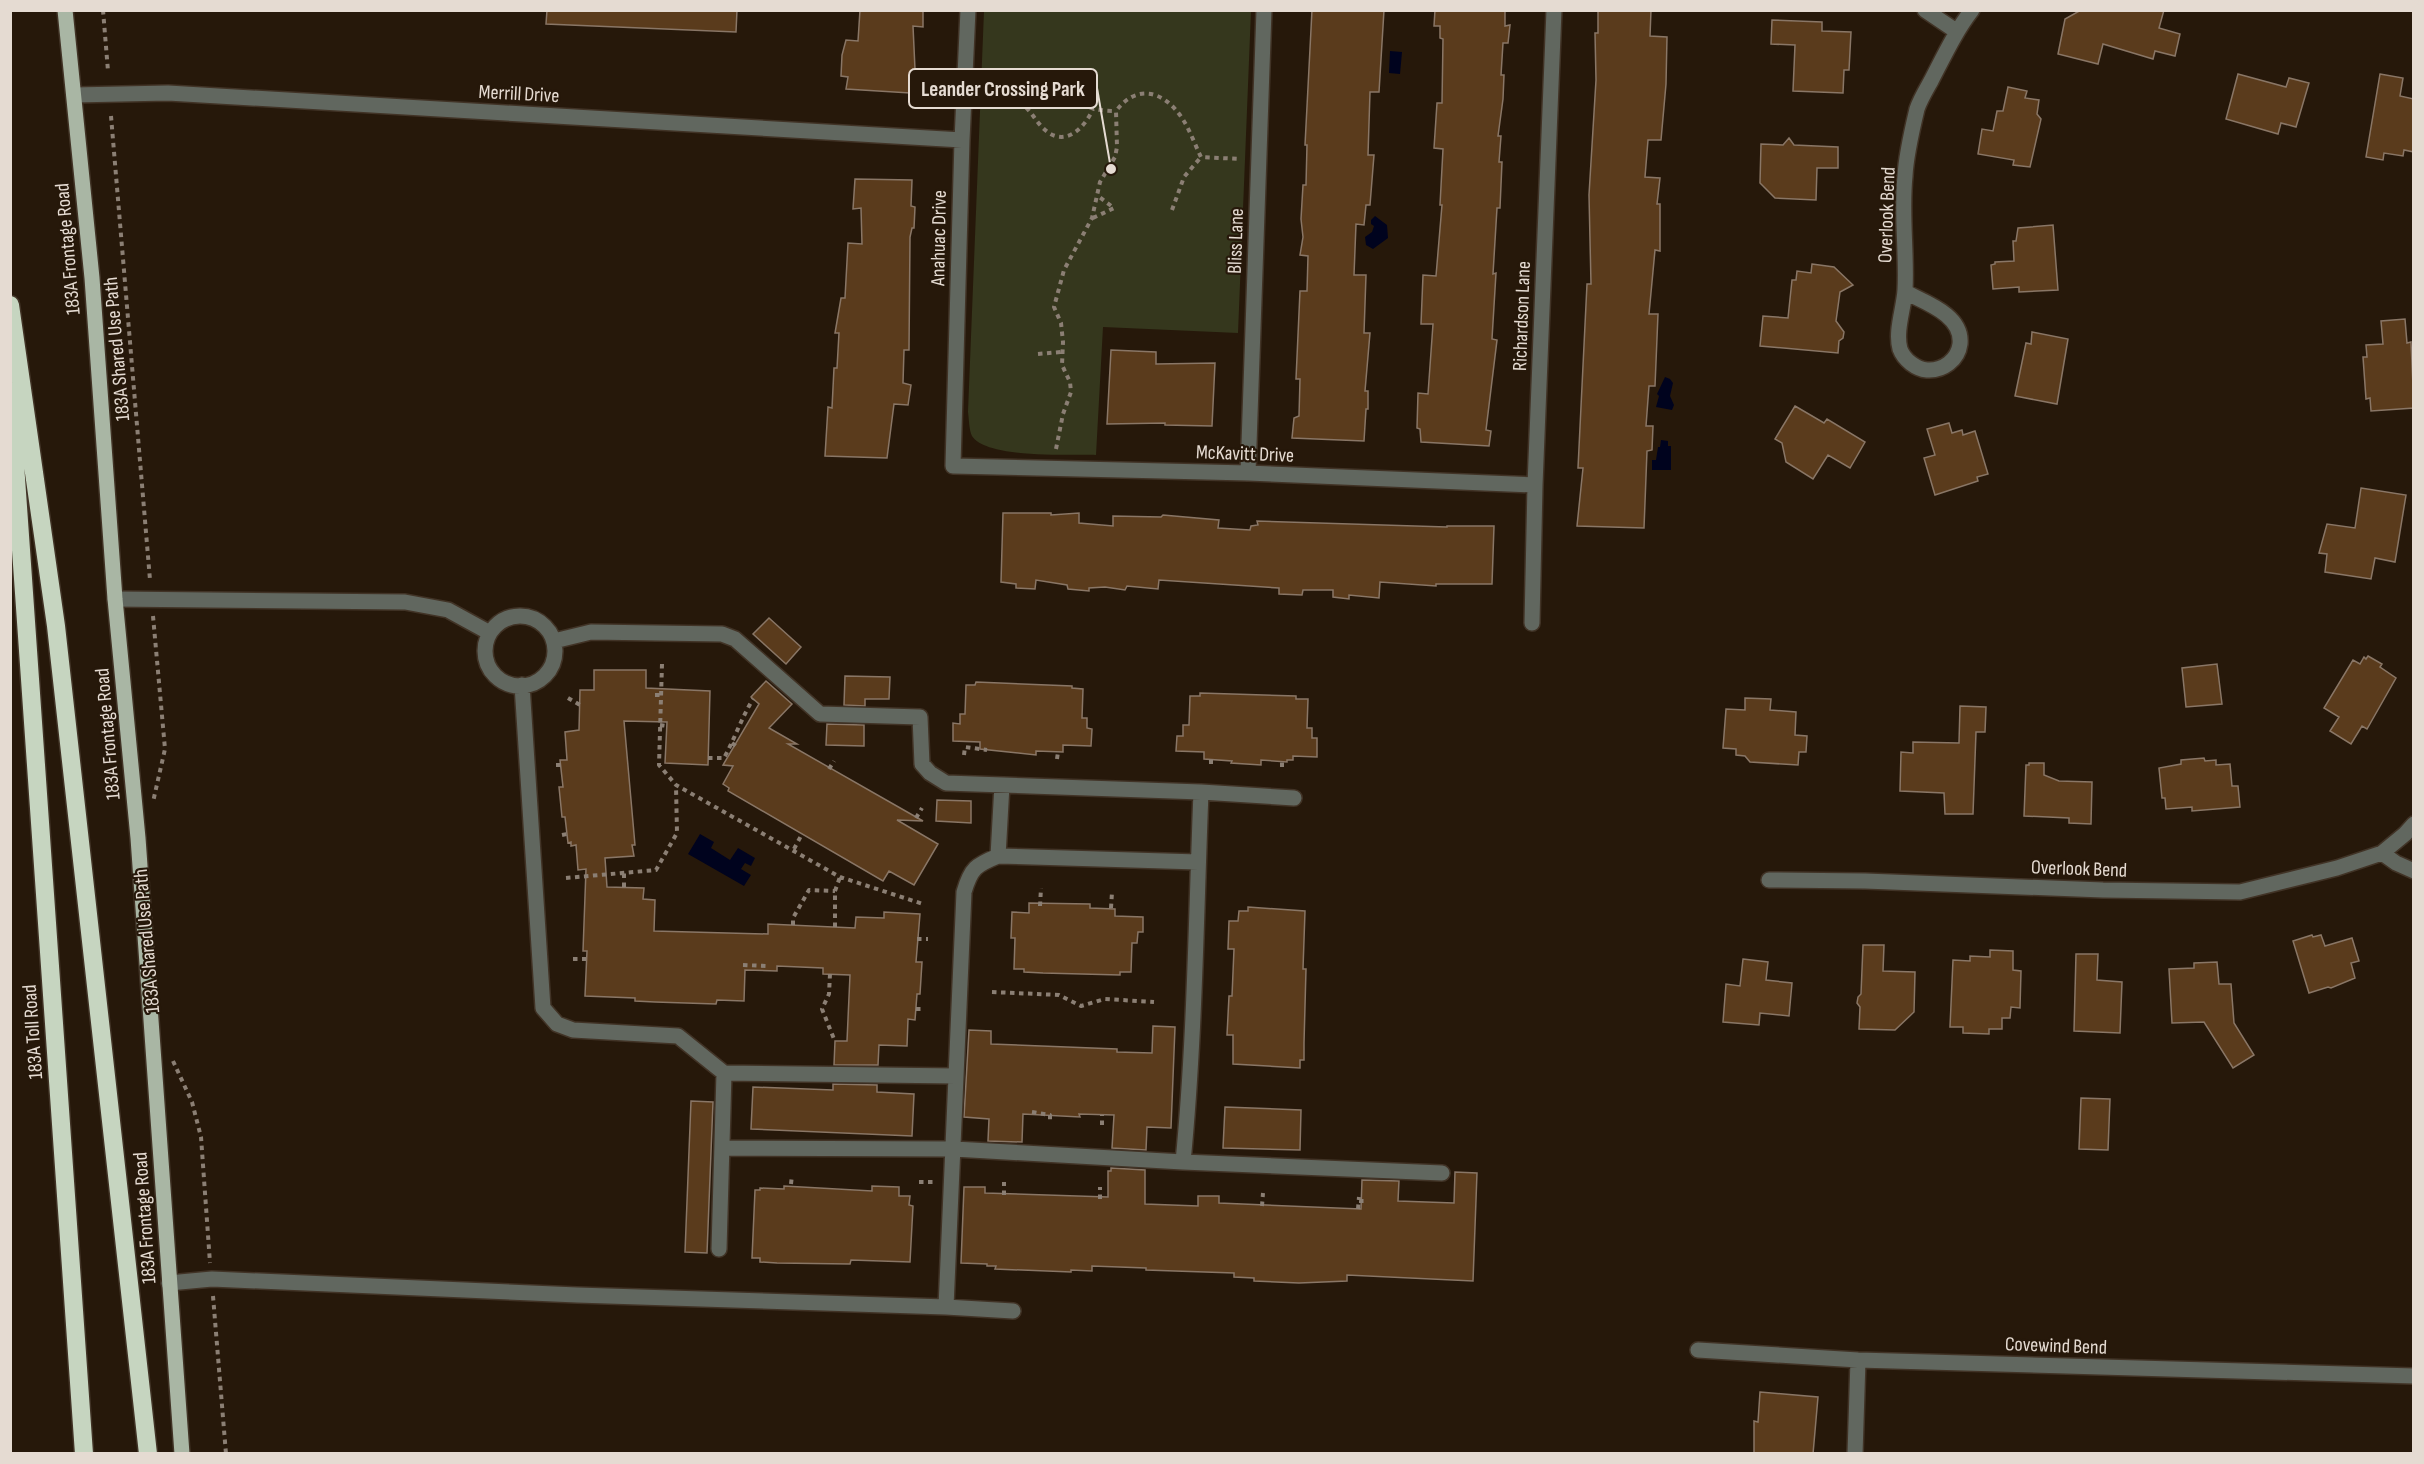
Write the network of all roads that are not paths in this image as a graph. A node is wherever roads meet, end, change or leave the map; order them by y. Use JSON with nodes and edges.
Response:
{"nodes":[{"id":1,"x":65,"y":10,"type":"edge"},
{"id":2,"x":968,"y":10,"type":"edge"},
{"id":3,"x":1264,"y":10,"type":"edge"},
{"id":4,"x":1554,"y":10,"type":"edge"},
{"id":5,"x":1925,"y":10,"type":"edge"},
{"id":6,"x":1972,"y":10,"type":"edge"},
{"id":7,"x":1956,"y":31,"type":"junction"},
{"id":8,"x":74,"y":95,"type":"junction"},
{"id":9,"x":962,"y":140,"type":"junction"},
{"id":10,"x":1905,"y":292,"type":"junction"},
{"id":11,"x":10,"y":305,"type":"edge"},
{"id":12,"x":10,"y":392,"type":"edge"},
{"id":13,"x":953,"y":466,"type":"joint"},
{"id":14,"x":1248,"y":473,"type":"junction"},
{"id":15,"x":1535,"y":485,"type":"junction"},
{"id":16,"x":115,"y":599,"type":"junction"},
{"id":17,"x":1533,"y":623,"type":"dead end"},
{"id":18,"x":490,"y":633,"type":"junction"},
{"id":19,"x":554,"y":641,"type":"junction"},
{"id":20,"x":522,"y":685,"type":"junction"},
{"id":21,"x":1002,"y":785,"type":"junction"},
{"id":22,"x":1201,"y":792,"type":"junction"},
{"id":23,"x":1294,"y":798,"type":"dead end"},
{"id":24,"x":2414,"y":824,"type":"edge"},
{"id":25,"x":2382,"y":853,"type":"junction"},
{"id":26,"x":998,"y":856,"type":"junction"},
{"id":27,"x":1198,"y":862,"type":"junction"},
{"id":28,"x":2414,"y":871,"type":"edge"},
{"id":29,"x":1769,"y":880,"type":"dead end"},
{"id":30,"x":724,"y":1073,"type":"junction"},
{"id":31,"x":956,"y":1076,"type":"junction"},
{"id":32,"x":723,"y":1148,"type":"junction"},
{"id":33,"x":954,"y":1149,"type":"junction"},
{"id":34,"x":1183,"y":1162,"type":"junction"},
{"id":35,"x":1442,"y":1173,"type":"dead end"},
{"id":36,"x":720,"y":1249,"type":"dead end"},
{"id":37,"x":169,"y":1283,"type":"junction"},
{"id":38,"x":946,"y":1307,"type":"junction"},
{"id":39,"x":1013,"y":1311,"type":"dead end"},
{"id":40,"x":1698,"y":1350,"type":"dead end"},
{"id":41,"x":1858,"y":1360,"type":"junction"},
{"id":42,"x":2414,"y":1376,"type":"edge"},
{"id":43,"x":84,"y":1454,"type":"edge"},
{"id":44,"x":148,"y":1454,"type":"edge"},
{"id":45,"x":182,"y":1454,"type":"edge"},
{"id":46,"x":1855,"y":1454,"type":"edge"}],
"edges":[{"from":1,"to":8,"type":"main road","name":"183A Frontage Road"},
{"from":2,"to":9,"type":"street","name":"Anahuac Drive"},
{"from":3,"to":14,"type":"street","name":"Bliss Lane"},
{"from":4,"to":15,"type":"street","name":"Richardson Lane"},
{"from":5,"to":7,"type":"street"},
{"from":6,"to":7,"type":"street","name":"Overlook Bend"},
{"from":7,"to":10,"type":"street","name":"Overlook Bend"},
{"from":8,"to":9,"type":"street","name":"Merrill Drive"},
{"from":8,"to":16,"type":"main road","name":"183A Frontage Road"},
{"from":9,"to":13,"type":"street","name":"Anahuac Drive"},
{"from":10,"to":10,"type":"street","name":"Overlook Bend"},
{"from":11,"to":44,"type":"highway"},
{"from":12,"to":43,"type":"highway","name":"183A Toll Road"},
{"from":13,"to":14,"type":"street","name":"McKavitt Drive"},
{"from":14,"to":15,"type":"street","name":"McKavitt Drive"},
{"from":15,"to":17,"type":"street","name":"Richardson Lane"},
{"from":16,"to":18,"type":"street"},
{"from":16,"to":37,"type":"main road","name":"183A Frontage Road"},
{"from":18,"to":19,"type":"street"},
{"from":18,"to":20,"type":"street"},
{"from":19,"to":20,"type":"street"},
{"from":19,"to":21,"type":"street"},
{"from":20,"to":30,"type":"street"},
{"from":21,"to":22,"type":"street"},
{"from":21,"to":26,"type":"street"},
{"from":22,"to":23,"type":"street"},
{"from":22,"to":27,"type":"street"},
{"from":24,"to":25,"type":"street","name":"Overlook Bend"},
{"from":25,"to":28,"type":"street"},
{"from":25,"to":29,"type":"street","name":"Overlook Bend"},
{"from":26,"to":27,"type":"street"},
{"from":26,"to":31,"type":"street"},
{"from":27,"to":34,"type":"street"},
{"from":30,"to":31,"type":"street"},
{"from":30,"to":32,"type":"street"},
{"from":31,"to":33,"type":"street"},
{"from":32,"to":33,"type":"street"},
{"from":32,"to":36,"type":"street"},
{"from":33,"to":34,"type":"street"},
{"from":33,"to":38,"type":"street"},
{"from":34,"to":35,"type":"street"},
{"from":37,"to":38,"type":"street"},
{"from":37,"to":45,"type":"main road","name":"183A Frontage Road"},
{"from":38,"to":39,"type":"street"},
{"from":40,"to":41,"type":"street","name":"Covewind Bend"},
{"from":41,"to":42,"type":"street","name":"Covewind Bend"},
{"from":41,"to":46,"type":"street"}]}
